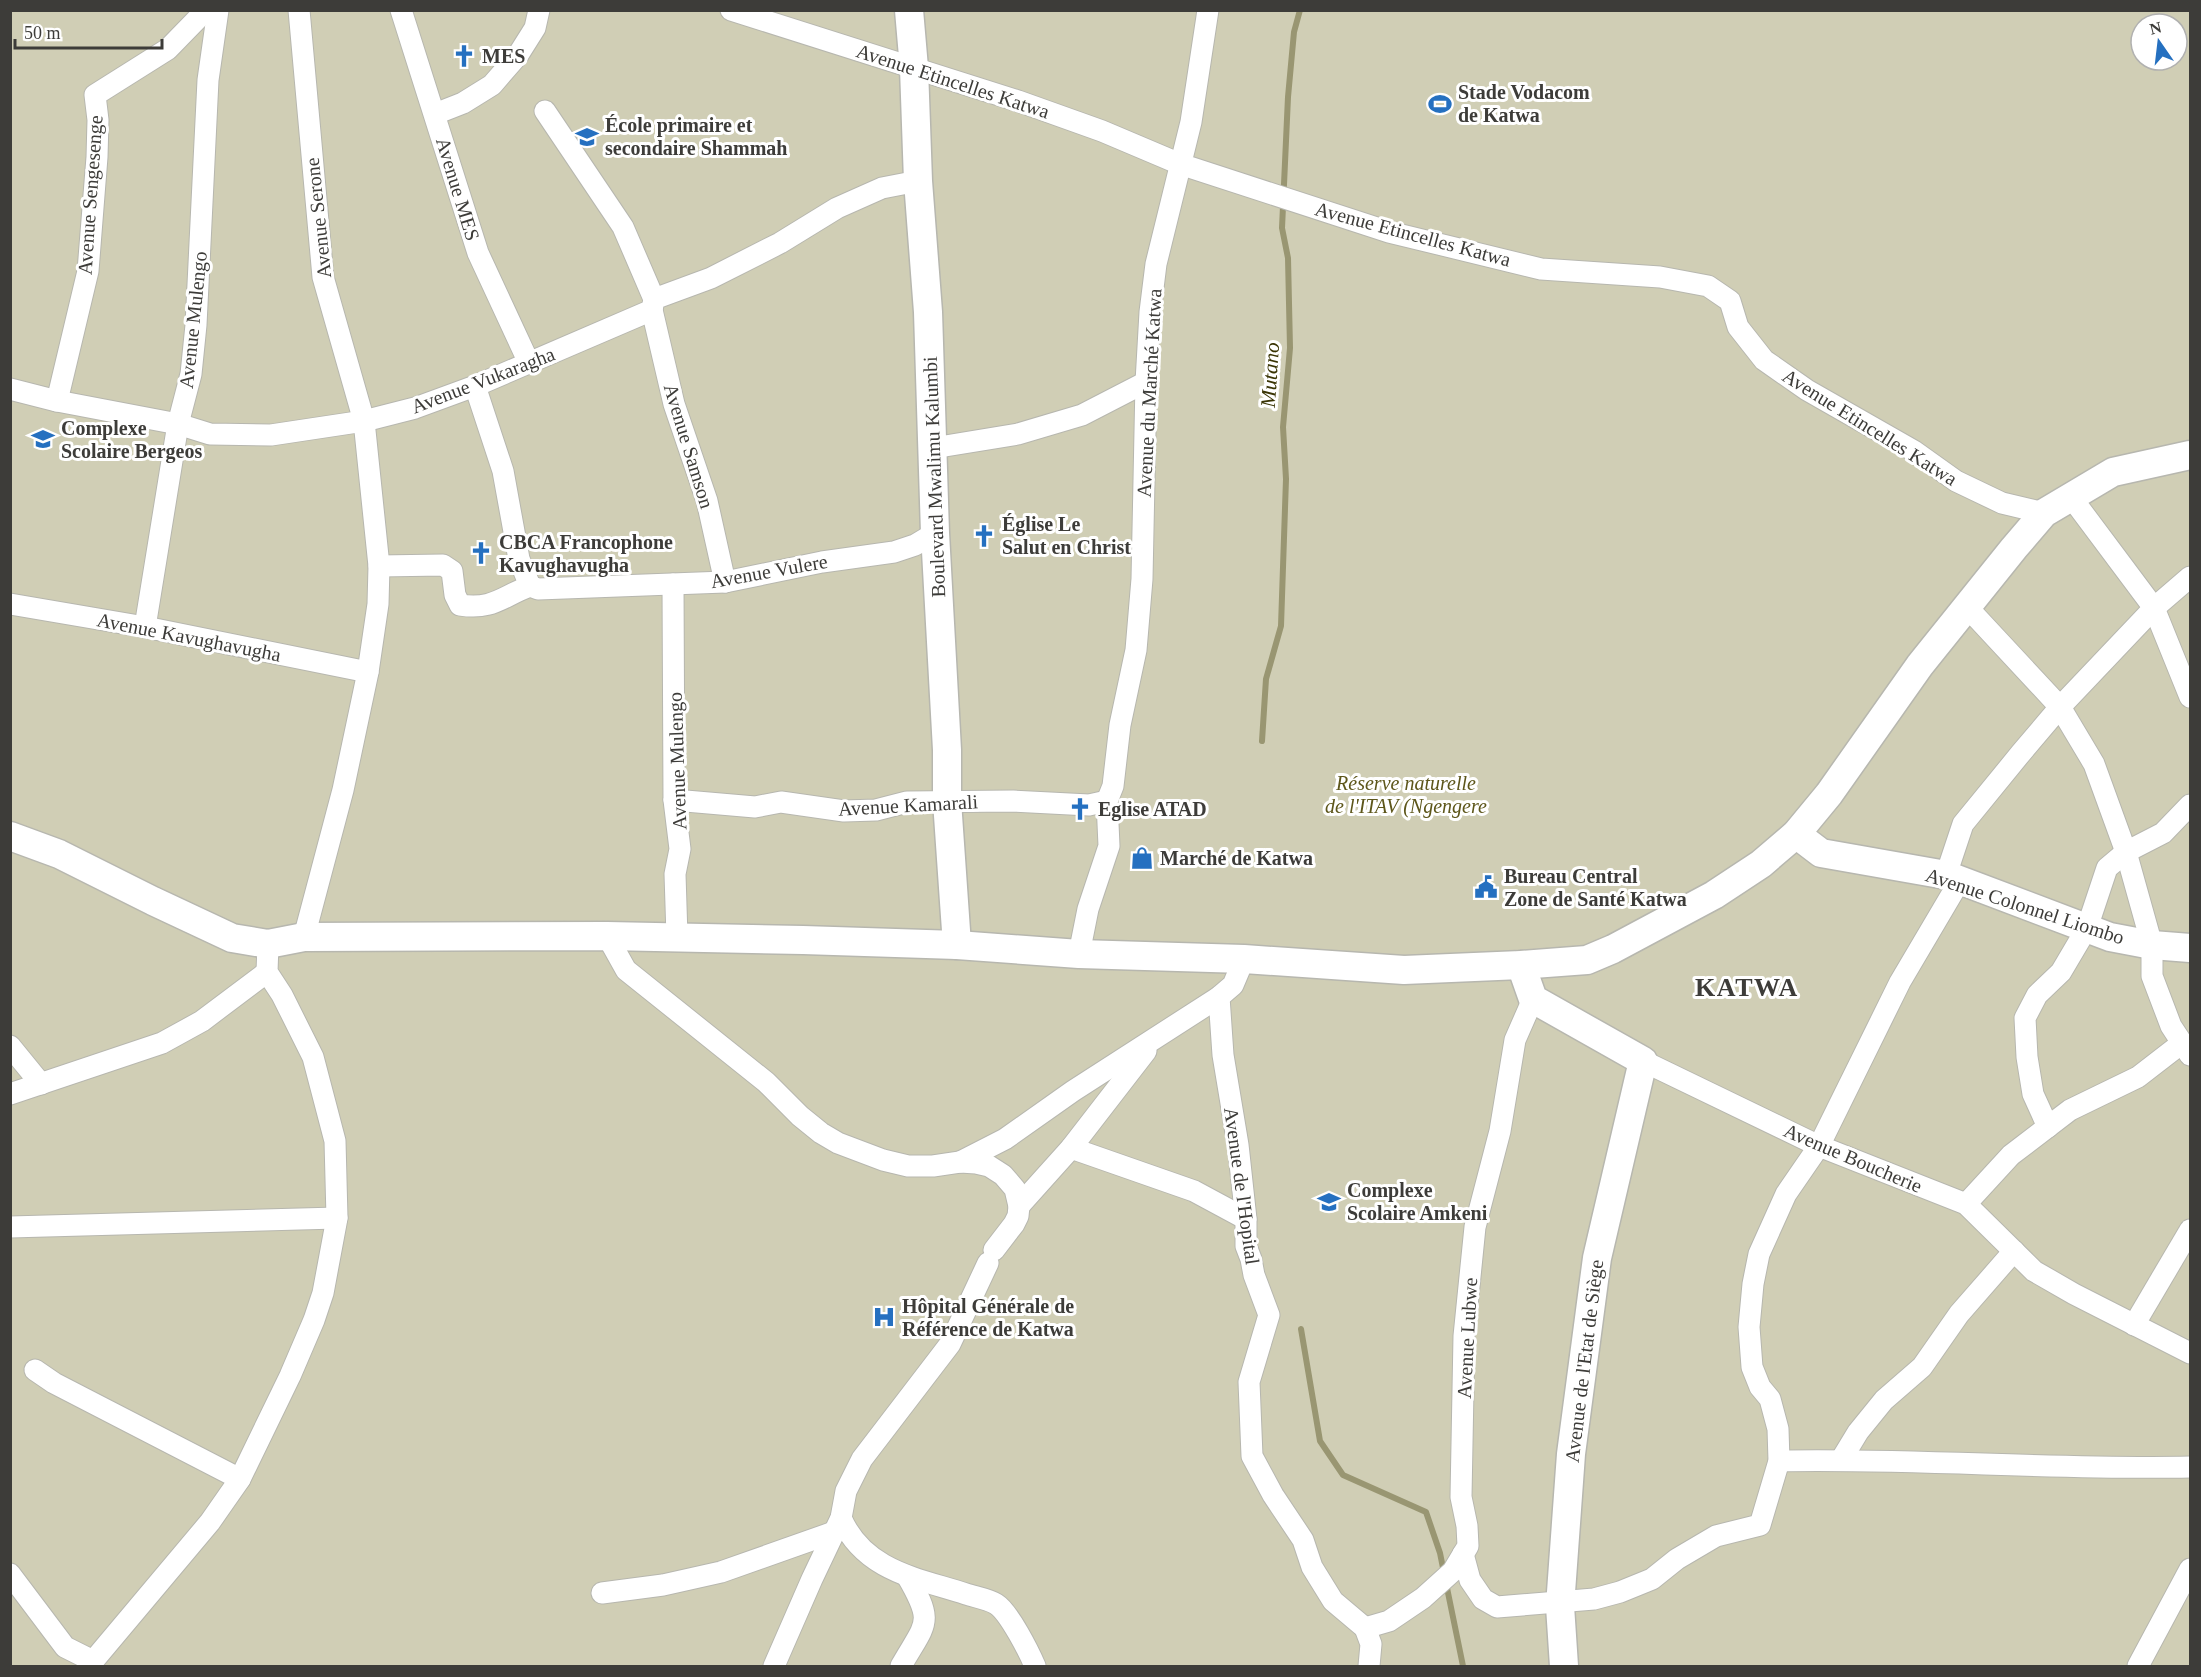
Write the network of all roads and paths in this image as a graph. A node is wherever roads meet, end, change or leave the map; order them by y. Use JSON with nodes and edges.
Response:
{"nodes":[{"id":1,"x":206,"y":10,"type":"edge"},
{"id":2,"x":218,"y":10,"type":"edge"},
{"id":3,"x":299,"y":10,"type":"edge"},
{"id":4,"x":401,"y":10,"type":"edge"},
{"id":5,"x":539,"y":10,"type":"edge"},
{"id":6,"x":731,"y":10,"type":"edge"},
{"id":7,"x":909,"y":10,"type":"edge"},
{"id":8,"x":1208,"y":10,"type":"edge"},
{"id":9,"x":915,"y":68,"type":"junction"},
{"id":10,"x":545,"y":111,"type":"dead end"},
{"id":11,"x":435,"y":114,"type":"junction"},
{"id":12,"x":1180,"y":164,"type":"junction"},
{"id":13,"x":918,"y":181,"type":"junction"},
{"id":14,"x":653,"y":305,"type":"junction"},
{"id":15,"x":529,"y":363,"type":"junction"},
{"id":16,"x":1146,"y":382,"type":"junction"},
{"id":17,"x":475,"y":386,"type":"junction"},
{"id":18,"x":10,"y":389,"type":"edge"},
{"id":19,"x":57,"y":401,"type":"junction"},
{"id":20,"x":364,"y":421,"type":"junction"},
{"id":21,"x":178,"y":424,"type":"junction"},
{"id":22,"x":933,"y":448,"type":"junction"},
{"id":23,"x":2190,"y":455,"type":"edge"},
{"id":24,"x":2071,"y":496,"type":"junction"},
{"id":25,"x":2044,"y":513,"type":"junction"},
{"id":26,"x":935,"y":532,"type":"junction"},
{"id":27,"x":379,"y":566,"type":"junction"},
{"id":28,"x":2190,"y":577,"type":"edge"},
{"id":29,"x":725,"y":582,"type":"junction"},
{"id":30,"x":673,"y":584,"type":"junction"},
{"id":31,"x":530,"y":586,"type":"junction"},
{"id":32,"x":10,"y":604,"type":"edge"},
{"id":33,"x":1967,"y":607,"type":"junction"},
{"id":34,"x":2154,"y":608,"type":"junction"},
{"id":35,"x":145,"y":627,"type":"junction"},
{"id":36,"x":368,"y":672,"type":"junction"},
{"id":37,"x":2190,"y":697,"type":"edge"},
{"id":38,"x":2060,"y":707,"type":"junction"},
{"id":39,"x":674,"y":801,"type":"junction"},
{"id":40,"x":947,"y":801,"type":"junction"},
{"id":41,"x":1107,"y":801,"type":"junction"},
{"id":42,"x":2190,"y":805,"type":"edge"},
{"id":43,"x":1796,"y":834,"type":"junction"},
{"id":44,"x":10,"y":836,"type":"edge"},
{"id":45,"x":2126,"y":852,"type":"junction"},
{"id":46,"x":1952,"y":878,"type":"junction"},
{"id":47,"x":2088,"y":928,"type":"junction"},
{"id":48,"x":607,"y":936,"type":"junction"},
{"id":49,"x":304,"y":937,"type":"junction"},
{"id":50,"x":677,"y":937,"type":"junction"},
{"id":51,"x":268,"y":944,"type":"junction"},
{"id":52,"x":957,"y":945,"type":"junction"},
{"id":53,"x":2152,"y":945,"type":"junction"},
{"id":54,"x":2190,"y":948,"type":"edge"},
{"id":55,"x":1079,"y":954,"type":"junction"},
{"id":56,"x":1244,"y":959,"type":"junction"},
{"id":57,"x":1521,"y":965,"type":"junction"},
{"id":58,"x":267,"y":972,"type":"junction"},
{"id":59,"x":1219,"y":997,"type":"junction"},
{"id":60,"x":1533,"y":999,"type":"junction"},
{"id":61,"x":1157,"y":1037,"type":"junction"},
{"id":62,"x":10,"y":1046,"type":"edge"},
{"id":63,"x":2186,"y":1049,"type":"edge"},
{"id":64,"x":1642,"y":1061,"type":"junction"},
{"id":65,"x":41,"y":1084,"type":"junction"},
{"id":66,"x":10,"y":1094,"type":"edge"},
{"id":67,"x":2048,"y":1127,"type":"junction"},
{"id":68,"x":1819,"y":1146,"type":"junction"},
{"id":69,"x":1071,"y":1148,"type":"junction"},
{"id":70,"x":960,"y":1162,"type":"junction"},
{"id":71,"x":1966,"y":1204,"type":"junction"},
{"id":72,"x":1019,"y":1206,"type":"junction"},
{"id":73,"x":337,"y":1218,"type":"junction"},
{"id":74,"x":1246,"y":1219,"type":"junction"},
{"id":75,"x":10,"y":1227,"type":"edge"},
{"id":76,"x":2190,"y":1230,"type":"edge"},
{"id":77,"x":2014,"y":1251,"type":"junction"},
{"id":78,"x":2134,"y":1325,"type":"junction"},
{"id":79,"x":2190,"y":1353,"type":"edge"},
{"id":80,"x":34,"y":1370,"type":"dead end"},
{"id":81,"x":1841,"y":1460,"type":"junction"},
{"id":82,"x":1779,"y":1461,"type":"junction"},
{"id":83,"x":2190,"y":1467,"type":"edge"},
{"id":84,"x":240,"y":1479,"type":"junction"},
{"id":85,"x":838,"y":1525,"type":"junction"},
{"id":86,"x":1463,"y":1554,"type":"junction"},
{"id":87,"x":10,"y":1574,"type":"edge"},
{"id":88,"x":2189,"y":1575,"type":"edge"},
{"id":89,"x":907,"y":1576,"type":"junction"},
{"id":90,"x":602,"y":1593,"type":"dead end"},
{"id":91,"x":1561,"y":1600,"type":"junction"},
{"id":92,"x":1365,"y":1628,"type":"junction"},
{"id":93,"x":87,"y":1665,"type":"edge"},
{"id":94,"x":774,"y":1666,"type":"edge"},
{"id":95,"x":901,"y":1666,"type":"edge"},
{"id":96,"x":1035,"y":1666,"type":"edge"},
{"id":97,"x":1369,"y":1666,"type":"edge"},
{"id":98,"x":1564,"y":1666,"type":"edge"},
{"id":99,"x":2138,"y":1666,"type":"edge"}],
"edges":[{"from":1,"to":19,"type":"street","name":"Avenue Sengesenge"},
{"from":2,"to":21,"type":"street","name":"Avenue Mulengo"},
{"from":3,"to":20,"type":"street","name":"Avenue Serone"},
{"from":4,"to":11,"type":"street","name":"Avenue MES"},
{"from":5,"to":11,"type":"street"},
{"from":6,"to":9,"type":"street","name":"Avenue Etincelles Katwa"},
{"from":7,"to":9,"type":"main road","name":"Boulevard Mwalimu Kalumbi"},
{"from":8,"to":12,"type":"street","name":"Avenue du Marché Katwa"},
{"from":9,"to":12,"type":"street","name":"Avenue Etincelles Katwa"},
{"from":9,"to":13,"type":"main road","name":"Boulevard Mwalimu Kalumbi"},
{"from":10,"to":14,"type":"street","name":"Avenue Samson"},
{"from":11,"to":15,"type":"street","name":"Avenue MES"},
{"from":12,"to":16,"type":"street","name":"Avenue du Marché Katwa"},
{"from":12,"to":25,"type":"street","name":"Avenue Etincelles Katwa"},
{"from":13,"to":14,"type":"street","name":"Avenue Vukaragha"},
{"from":13,"to":22,"type":"main road","name":"Boulevard Mwalimu Kalumbi"},
{"from":14,"to":15,"type":"street","name":"Avenue Vukaragha"},
{"from":14,"to":29,"type":"street","name":"Avenue Samson"},
{"from":15,"to":17,"type":"street","name":"Avenue Vukaragha"},
{"from":16,"to":22,"type":"street"},
{"from":16,"to":41,"type":"street","name":"Avenue du Marché Katwa"},
{"from":17,"to":20,"type":"street","name":"Avenue Vukaragha"},
{"from":17,"to":31,"type":"street"},
{"from":18,"to":19,"type":"street","name":"Avenue Vukaragha"},
{"from":19,"to":21,"type":"street","name":"Avenue Vukaragha"},
{"from":20,"to":21,"type":"street","name":"Avenue Vukaragha"},
{"from":20,"to":27,"type":"street","name":"Avenue Serone"},
{"from":21,"to":35,"type":"street","name":"Avenue Mulengo"},
{"from":22,"to":26,"type":"main road","name":"Boulevard Mwalimu Kalumbi"},
{"from":23,"to":24,"type":"main road"},
{"from":24,"to":25,"type":"main road"},
{"from":24,"to":34,"type":"street"},
{"from":25,"to":33,"type":"main road"},
{"from":26,"to":29,"type":"street","name":"Avenue Vulere"},
{"from":26,"to":40,"type":"main road","name":"Boulevard Mwalimu Kalumbi"},
{"from":27,"to":31,"type":"street","name":"Avenue Vulere"},
{"from":27,"to":36,"type":"street","name":"Avenue Serone"},
{"from":28,"to":34,"type":"street"},
{"from":29,"to":30,"type":"street","name":"Avenue Vulere"},
{"from":30,"to":31,"type":"street","name":"Avenue Vulere"},
{"from":30,"to":39,"type":"street","name":"Avenue Mulengo"},
{"from":32,"to":35,"type":"street","name":"Avenue Kavughavugha"},
{"from":33,"to":38,"type":"street"},
{"from":33,"to":43,"type":"main road"},
{"from":34,"to":37,"type":"street"},
{"from":34,"to":38,"type":"street"},
{"from":35,"to":36,"type":"street","name":"Avenue Kavughavugha"},
{"from":36,"to":49,"type":"street","name":"Avenue Serone"},
{"from":38,"to":45,"type":"street"},
{"from":38,"to":46,"type":"street"},
{"from":39,"to":40,"type":"street","name":"Avenue Kamarali"},
{"from":39,"to":50,"type":"street","name":"Avenue Mulengo"},
{"from":40,"to":41,"type":"street","name":"Avenue Kamarali"},
{"from":40,"to":52,"type":"main road","name":"Boulevard Mwalimu Kalumbi"},
{"from":41,"to":55,"type":"street","name":"Avenue du Marché Katwa"},
{"from":42,"to":45,"type":"street"},
{"from":43,"to":46,"type":"main road","name":"Avenue Colonnel Liombo"},
{"from":43,"to":57,"type":"main road"},
{"from":44,"to":51,"type":"main road"},
{"from":45,"to":47,"type":"street"},
{"from":45,"to":53,"type":"street"},
{"from":46,"to":47,"type":"main road","name":"Avenue Colonnel Liombo"},
{"from":46,"to":68,"type":"street"},
{"from":47,"to":53,"type":"main road","name":"Avenue Colonnel Liombo"},
{"from":47,"to":67,"type":"street"},
{"from":48,"to":49,"type":"main road"},
{"from":48,"to":50,"type":"main road"},
{"from":48,"to":70,"type":"street"},
{"from":49,"to":51,"type":"main road"},
{"from":50,"to":52,"type":"main road"},
{"from":51,"to":58,"type":"street"},
{"from":52,"to":55,"type":"main road"},
{"from":53,"to":54,"type":"main road","name":"Avenue Colonnel Liombo"},
{"from":53,"to":63,"type":"street"},
{"from":55,"to":56,"type":"main road"},
{"from":56,"to":57,"type":"main road"},
{"from":56,"to":59,"type":"street"},
{"from":57,"to":60,"type":"main road"},
{"from":58,"to":65,"type":"street"},
{"from":58,"to":73,"type":"street"},
{"from":59,"to":61,"type":"street"},
{"from":59,"to":74,"type":"street","name":"Avenue de l'Hopital"},
{"from":60,"to":64,"type":"main road","name":"Avenue Boucherie"},
{"from":60,"to":86,"type":"street","name":"Avenue Lubwe"},
{"from":61,"to":69,"type":"street"},
{"from":61,"to":70,"type":"street"},
{"from":62,"to":65,"type":"street"},
{"from":63,"to":67,"type":"street"},
{"from":64,"to":68,"type":"street","name":"Avenue Boucherie"},
{"from":64,"to":91,"type":"main road","name":"Avenue de l'Etat de Siège"},
{"from":65,"to":66,"type":"street"},
{"from":67,"to":71,"type":"street"},
{"from":68,"to":71,"type":"street","name":"Avenue Boucherie"},
{"from":68,"to":82,"type":"street"},
{"from":69,"to":72,"type":"street"},
{"from":69,"to":74,"type":"street"},
{"from":70,"to":72,"type":"street"},
{"from":71,"to":77,"type":"street","name":"Avenue Boucherie"},
{"from":72,"to":85,"type":"street"},
{"from":73,"to":75,"type":"street"},
{"from":73,"to":84,"type":"street"},
{"from":74,"to":92,"type":"street","name":"Avenue de l'Hopital"},
{"from":76,"to":78,"type":"street"},
{"from":77,"to":78,"type":"street","name":"Avenue Boucherie"},
{"from":77,"to":81,"type":"street"},
{"from":78,"to":79,"type":"street","name":"Avenue Boucherie"},
{"from":80,"to":84,"type":"street"},
{"from":81,"to":82,"type":"street"},
{"from":81,"to":83,"type":"street"},
{"from":82,"to":91,"type":"street"},
{"from":84,"to":93,"type":"street"},
{"from":85,"to":89,"type":"street"},
{"from":85,"to":90,"type":"street"},
{"from":85,"to":94,"type":"street"},
{"from":86,"to":91,"type":"street","name":"Avenue Lubwe"},
{"from":86,"to":92,"type":"street"},
{"from":87,"to":93,"type":"street"},
{"from":88,"to":99,"type":"street"},
{"from":89,"to":95,"type":"street"},
{"from":89,"to":96,"type":"street"},
{"from":91,"to":98,"type":"main road","name":"Avenue de l'Etat de Siège"},
{"from":92,"to":97,"type":"street"}]}
